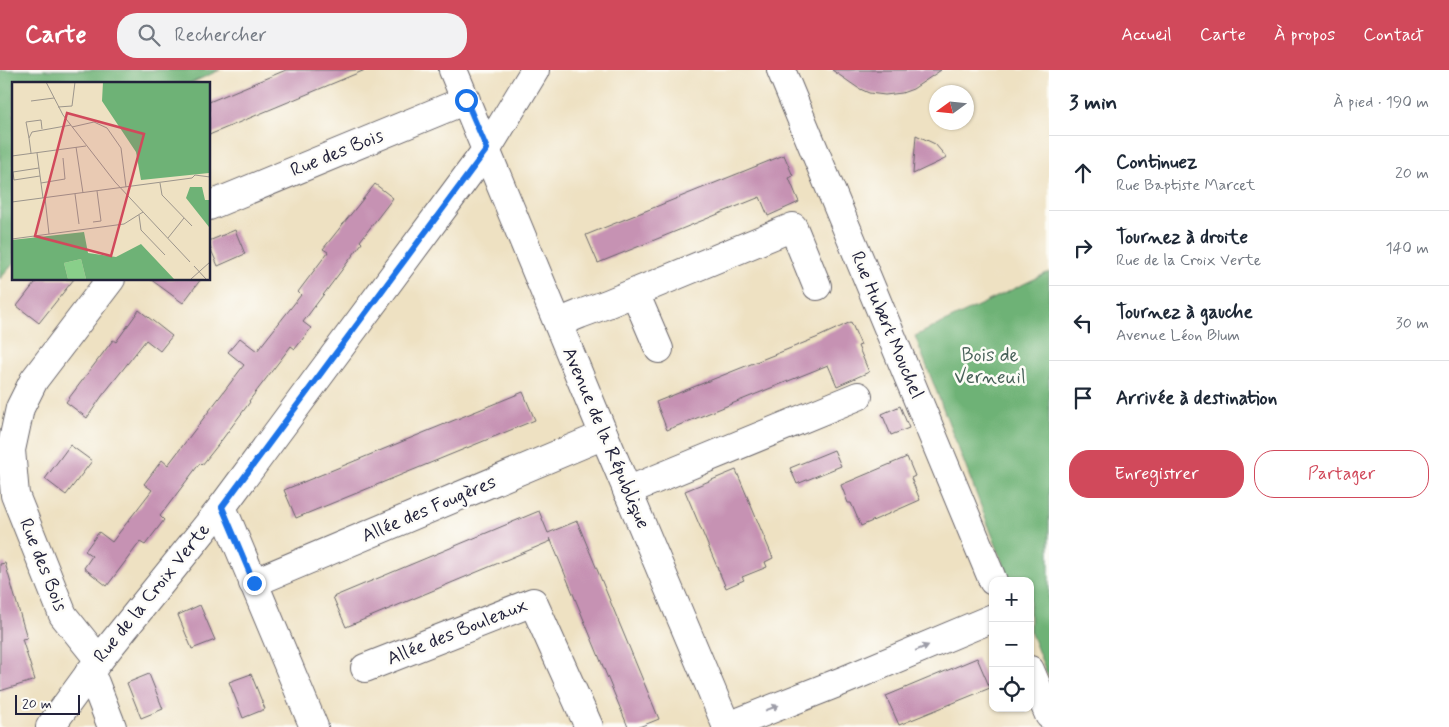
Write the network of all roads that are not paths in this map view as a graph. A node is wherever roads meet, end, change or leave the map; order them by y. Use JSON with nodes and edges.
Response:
{"nodes":[{"id":1,"x":453,"y":70,"type":"edge"},
{"id":2,"x":535,"y":70,"type":"edge"},
{"id":3,"x":781,"y":70,"type":"edge"},
{"id":4,"x":466,"y":100,"type":"junction"},
{"id":5,"x":487,"y":149,"type":"junction"},
{"id":6,"x":210,"y":206,"type":"edge"},
{"id":7,"x":110,"y":280,"type":"edge"},
{"id":8,"x":817,"y":286,"type":"dead end"},
{"id":9,"x":635,"y":293,"type":"junction"},
{"id":10,"x":558,"y":323,"type":"junction"},
{"id":11,"x":660,"y":349,"type":"dead end"},
{"id":12,"x":858,"y":396,"type":"dead end"},
{"id":13,"x":604,"y":435,"type":"junction"},
{"id":14,"x":627,"y":491,"type":"junction"},
{"id":15,"x":222,"y":507,"type":"junction"},
{"id":16,"x":991,"y":577,"type":"edge"},
{"id":17,"x":254,"y":583,"type":"junction"},
{"id":18,"x":989,"y":620,"type":"edge"},
{"id":19,"x":94,"y":667,"type":"junction"},
{"id":20,"x":365,"y":668,"type":"dead end"},
{"id":21,"x":1034,"y":679,"type":"edge"},
{"id":22,"x":1049,"y":715,"type":"edge"},
{"id":23,"x":50,"y":727,"type":"edge"},
{"id":24,"x":112,"y":727,"type":"edge"},
{"id":25,"x":314,"y":727,"type":"edge"},
{"id":26,"x":589,"y":727,"type":"edge"},
{"id":27,"x":726,"y":727,"type":"edge"}],
"edges":[{"from":1,"to":4,"type":"street","name":"Avenue de la République"},
{"from":2,"to":5,"type":"street","name":"Rue de la Croix Verte"},
{"from":3,"to":16,"type":"street","name":"Rue Hubert Mouchel"},
{"from":4,"to":5,"type":"street","name":"Avenue de la République"},
{"from":4,"to":6,"type":"street","name":"Rue des Bois"},
{"from":5,"to":10,"type":"street","name":"Avenue de la République"},
{"from":5,"to":15,"type":"street","name":"Rue de la Croix Verte"},
{"from":7,"to":19,"type":"street","name":"Rue des Bois"},
{"from":8,"to":9,"type":"street"},
{"from":9,"to":10,"type":"street"},
{"from":9,"to":11,"type":"street"},
{"from":10,"to":13,"type":"street","name":"Avenue de la République"},
{"from":12,"to":14,"type":"street"},
{"from":13,"to":14,"type":"street","name":"Avenue de la République"},
{"from":13,"to":17,"type":"street","name":"Allée des Fougères"},
{"from":14,"to":27,"type":"street","name":"Avenue de la République"},
{"from":15,"to":17,"type":"street"},
{"from":15,"to":19,"type":"street","name":"Rue de la Croix Verte"},
{"from":17,"to":25,"type":"street"},
{"from":27,"to":18,"type":"street","one_way":true},
{"from":19,"to":23,"type":"street","name":"Rue de la Croix Verte"},
{"from":19,"to":24,"type":"street","name":"Rue des Bois"},
{"from":20,"to":26,"type":"street","name":"Allée des Bouleaux"},
{"from":21,"to":22,"type":"street"}]}
